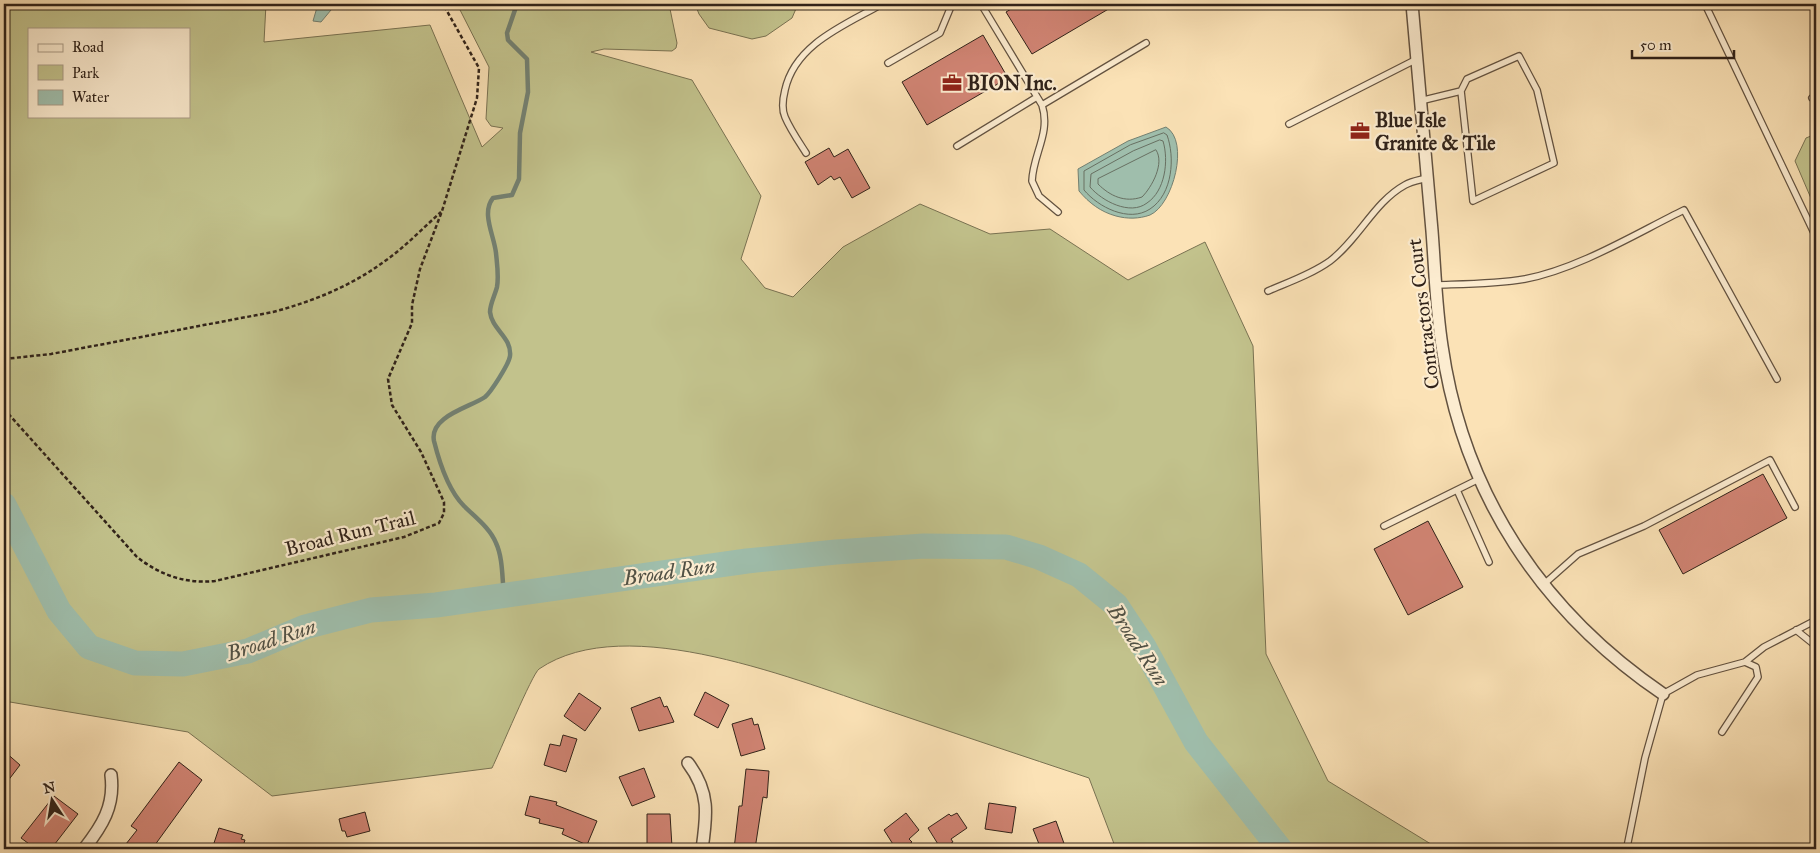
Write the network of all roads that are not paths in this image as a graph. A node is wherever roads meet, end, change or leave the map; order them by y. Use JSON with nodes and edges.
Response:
{"nodes":[{"id":1,"x":882,"y":4,"type":"edge"},
{"id":2,"x":952,"y":4,"type":"edge"},
{"id":3,"x":982,"y":4,"type":"edge"},
{"id":4,"x":1412,"y":4,"type":"edge"},
{"id":5,"x":1705,"y":4,"type":"edge"},
{"id":6,"x":1146,"y":43,"type":"dead end"},
{"id":7,"x":1416,"y":59,"type":"junction"},
{"id":8,"x":888,"y":63,"type":"dead end"},
{"id":9,"x":1461,"y":90,"type":"junction"},
{"id":10,"x":1037,"y":97,"type":"junction"},
{"id":11,"x":1420,"y":101,"type":"junction"},
{"id":12,"x":1042,"y":105,"type":"junction"},
{"id":13,"x":1290,"y":124,"type":"dead end"},
{"id":14,"x":957,"y":146,"type":"dead end"},
{"id":15,"x":806,"y":153,"type":"dead end"},
{"id":16,"x":1427,"y":178,"type":"junction"},
{"id":17,"x":1058,"y":212,"type":"dead end"},
{"id":18,"x":1816,"y":237,"type":"edge"},
{"id":19,"x":1436,"y":285,"type":"junction"},
{"id":20,"x":1268,"y":291,"type":"dead end"},
{"id":21,"x":1777,"y":379,"type":"dead end"},
{"id":22,"x":1479,"y":479,"type":"junction"},
{"id":23,"x":1457,"y":490,"type":"junction"},
{"id":24,"x":1795,"y":507,"type":"dead end"},
{"id":25,"x":1384,"y":526,"type":"dead end"},
{"id":26,"x":1489,"y":562,"type":"dead end"},
{"id":27,"x":1543,"y":585,"type":"junction"},
{"id":28,"x":1816,"y":620,"type":"edge"},
{"id":29,"x":1796,"y":630,"type":"junction"},
{"id":30,"x":1816,"y":646,"type":"edge"},
{"id":31,"x":1745,"y":662,"type":"junction"},
{"id":32,"x":1662,"y":694,"type":"junction"},
{"id":33,"x":1722,"y":732,"type":"dead end"},
{"id":34,"x":688,"y":762,"type":"dead end"},
{"id":35,"x":111,"y":775,"type":"dead end"},
{"id":36,"x":1627,"y":848,"type":"edge"},
{"id":37,"x":84,"y":849,"type":"edge"},
{"id":38,"x":702,"y":849,"type":"edge"},
{"id":39,"x":1673,"y":849,"type":"edge"}],
"edges":[{"from":1,"to":15,"type":"lane"},
{"from":2,"to":8,"type":"lane"},
{"from":3,"to":10,"type":"lane"},
{"from":4,"to":7,"type":"street","name":"Contractors Court"},
{"from":5,"to":18,"type":"lane"},
{"from":6,"to":12,"type":"lane"},
{"from":7,"to":11,"type":"street","name":"Contractors Court"},
{"from":7,"to":13,"type":"lane"},
{"from":9,"to":9,"type":"lane"},
{"from":9,"to":11,"type":"lane"},
{"from":10,"to":12,"type":"lane"},
{"from":10,"to":14,"type":"lane"},
{"from":11,"to":16,"type":"street","name":"Contractors Court"},
{"from":12,"to":17,"type":"lane"},
{"from":16,"to":19,"type":"street","name":"Contractors Court"},
{"from":16,"to":20,"type":"lane"},
{"from":19,"to":21,"type":"lane"},
{"from":19,"to":22,"type":"street","name":"Contractors Court"},
{"from":22,"to":23,"type":"lane"},
{"from":22,"to":27,"type":"street","name":"Contractors Court"},
{"from":23,"to":25,"type":"lane"},
{"from":23,"to":26,"type":"lane"},
{"from":24,"to":27,"type":"lane"},
{"from":27,"to":32,"type":"street","name":"Contractors Court"},
{"from":28,"to":29,"type":"lane"},
{"from":29,"to":30,"type":"lane"},
{"from":29,"to":31,"type":"lane"},
{"from":31,"to":32,"type":"lane"},
{"from":31,"to":33,"type":"lane"},
{"from":32,"to":36,"type":"lane"},
{"from":34,"to":38,"type":"street"},
{"from":35,"to":37,"type":"street"},
{"from":36,"to":39,"type":"lane"}]}
